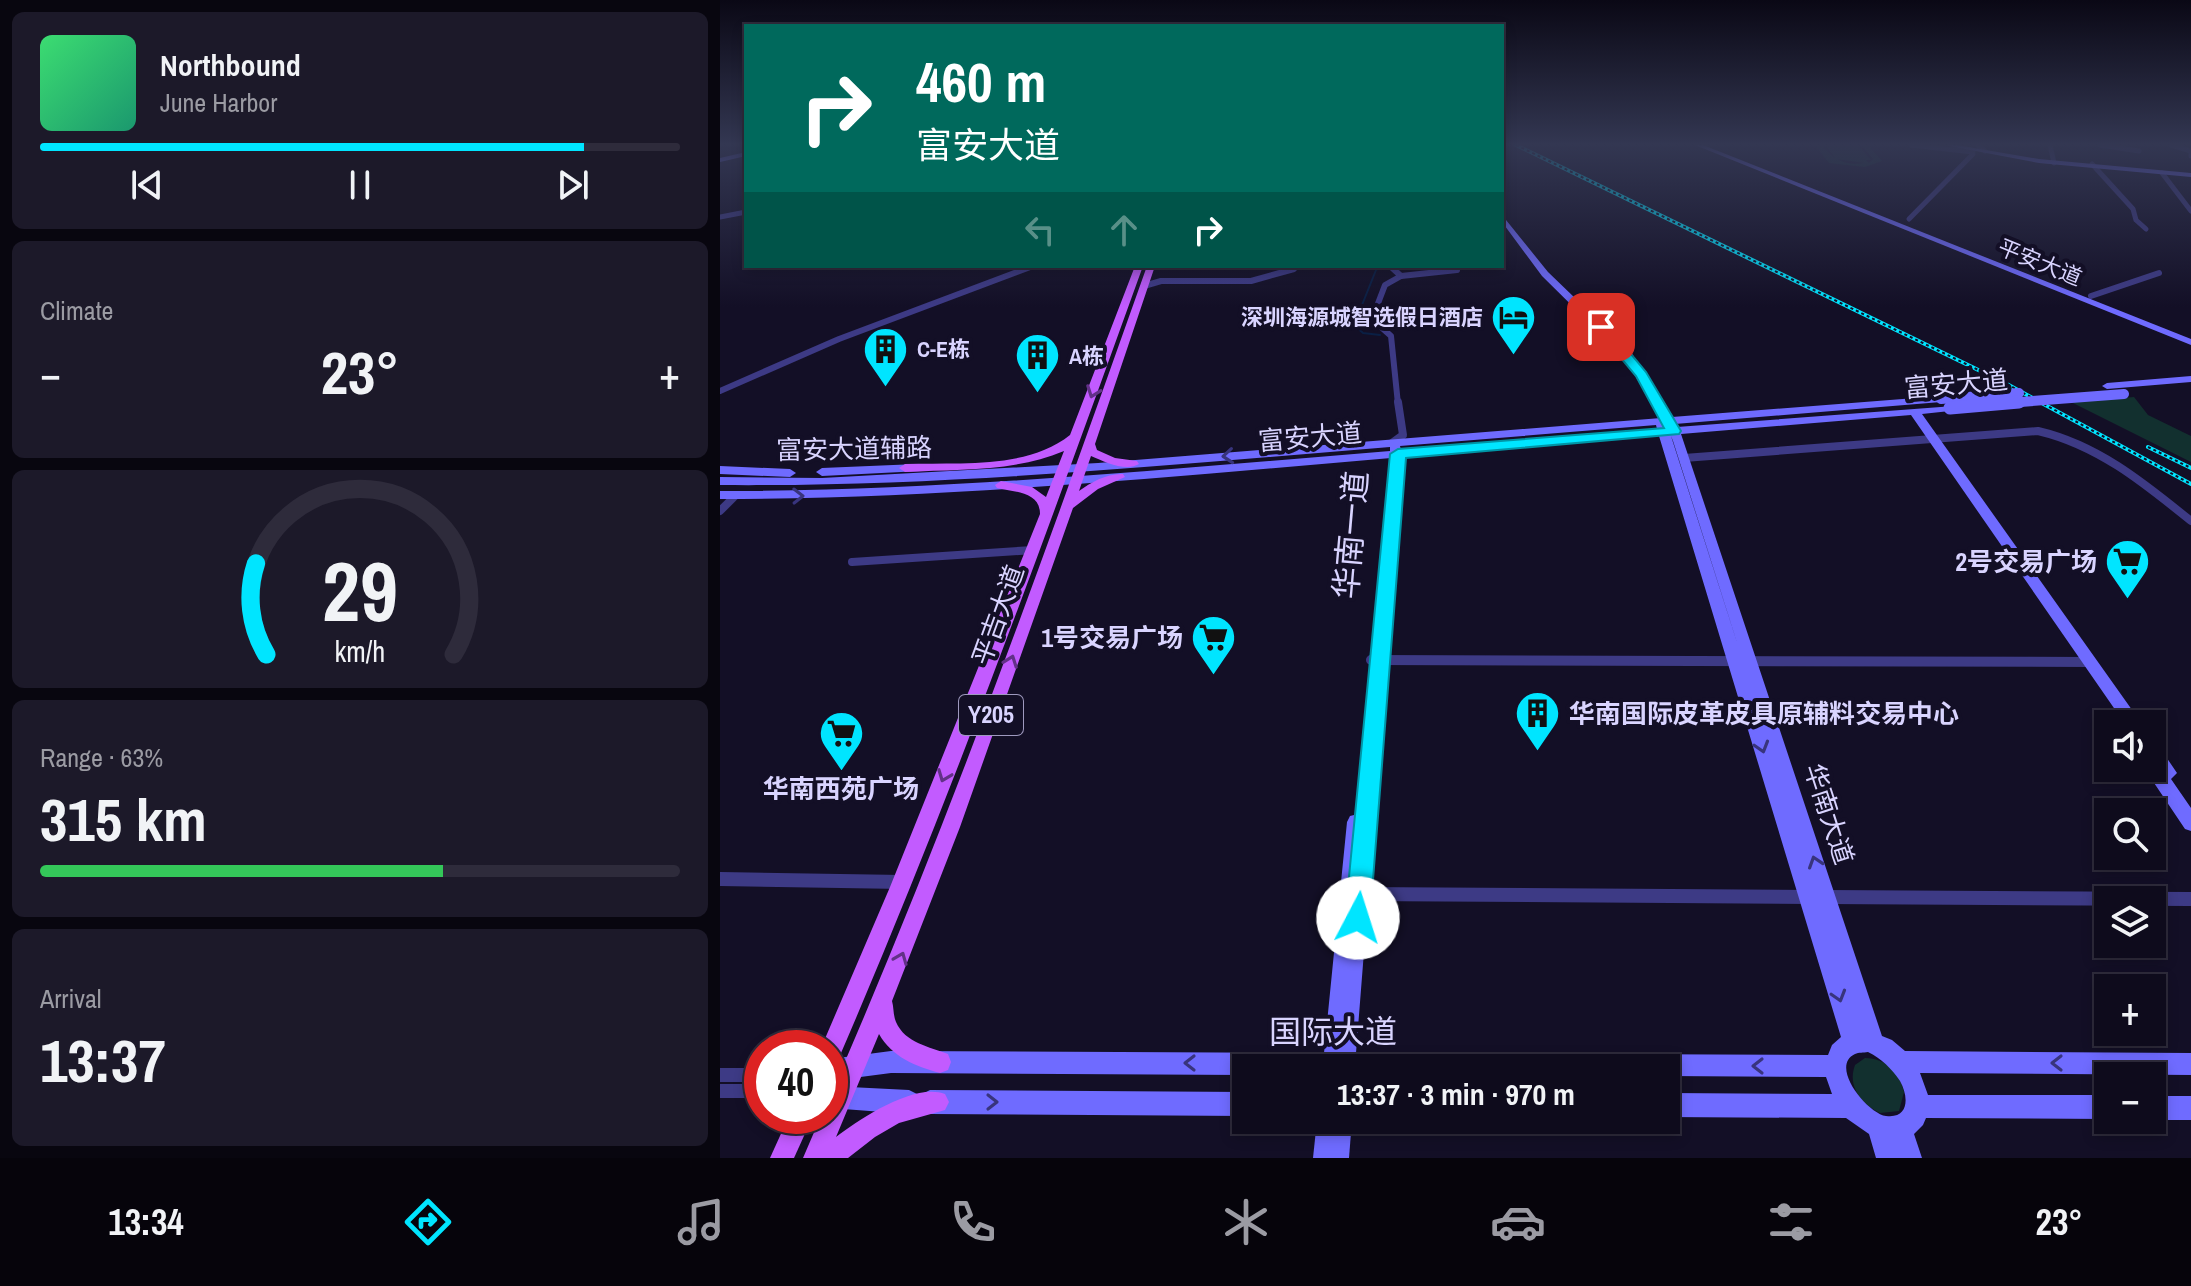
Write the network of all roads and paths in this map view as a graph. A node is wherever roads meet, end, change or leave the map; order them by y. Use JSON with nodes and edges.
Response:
{"nodes":[{"id":1,"x":1839,"y":199,"type":"edge"},
{"id":2,"x":1843,"y":199,"type":"edge"},
{"id":3,"x":1928,"y":199,"type":"edge"},
{"id":4,"x":2124,"y":199,"type":"edge"},
{"id":5,"x":744,"y":212,"type":"edge"},
{"id":6,"x":720,"y":217,"type":"edge"},
{"id":7,"x":1909,"y":219,"type":"dead end"},
{"id":8,"x":1504,"y":220,"type":"edge"},
{"id":9,"x":1504,"y":227,"type":"edge"},
{"id":10,"x":2146,"y":229,"type":"dead end"},
{"id":11,"x":1028,"y":268,"type":"edge"},
{"id":12,"x":1294,"y":268,"type":"edge"},
{"id":13,"x":1392,"y":268,"type":"edge"},
{"id":14,"x":1457,"y":270,"type":"dead end"},
{"id":15,"x":2159,"y":273,"type":"dead end"},
{"id":16,"x":1149,"y":275,"type":"edge"},
{"id":17,"x":1401,"y":276,"type":"junction"},
{"id":18,"x":2091,"y":296,"type":"junction"},
{"id":19,"x":2191,"y":335,"type":"edge"},
{"id":20,"x":2191,"y":342,"type":"edge"},
{"id":21,"x":2191,"y":379,"type":"edge"},
{"id":22,"x":2191,"y":388,"type":"edge"},
{"id":23,"x":720,"y":393,"type":"edge"},
{"id":24,"x":1945,"y":404,"type":"junction"},
{"id":25,"x":1910,"y":412,"type":"junction"},
{"id":26,"x":1739,"y":421,"type":"junction"},
{"id":27,"x":1667,"y":426,"type":"junction"},
{"id":28,"x":1711,"y":428,"type":"junction"},
{"id":29,"x":1572,"y":434,"type":"junction"},
{"id":30,"x":1617,"y":436,"type":"junction"},
{"id":31,"x":1928,"y":438,"type":"junction"},
{"id":32,"x":1084,"y":439,"type":"junction"},
{"id":33,"x":1393,"y":451,"type":"junction"},
{"id":34,"x":1359,"y":452,"type":"junction"},
{"id":35,"x":1680,"y":457,"type":"junction"},
{"id":36,"x":1133,"y":464,"type":"junction"},
{"id":37,"x":905,"y":468,"type":"junction"},
{"id":38,"x":720,"y":470,"type":"edge"},
{"id":39,"x":990,"y":473,"type":"junction"},
{"id":40,"x":1071,"y":475,"type":"junction"},
{"id":41,"x":1119,"y":477,"type":"junction"},
{"id":42,"x":720,"y":481,"type":"edge"},
{"id":43,"x":1001,"y":485,"type":"junction"},
{"id":44,"x":720,"y":495,"type":"edge"},
{"id":45,"x":735,"y":496,"type":"junction"},
{"id":46,"x":1067,"y":508,"type":"junction"},
{"id":47,"x":720,"y":511,"type":"edge"},
{"id":48,"x":1046,"y":517,"type":"junction"},
{"id":49,"x":2191,"y":521,"type":"edge"},
{"id":50,"x":1033,"y":550,"type":"junction"},
{"id":51,"x":852,"y":562,"type":"dead end"},
{"id":52,"x":1376,"y":660,"type":"junction"},
{"id":53,"x":1742,"y":661,"type":"junction"},
{"id":54,"x":2085,"y":662,"type":"junction"},
{"id":55,"x":2114,"y":710,"type":"edge"},
{"id":56,"x":2123,"y":710,"type":"edge"},
{"id":57,"x":2166,"y":770,"type":"edge"},
{"id":58,"x":2163,"y":782,"type":"edge"},
{"id":59,"x":2191,"y":806,"type":"edge"},
{"id":60,"x":2191,"y":823,"type":"edge"},
{"id":61,"x":720,"y":879,"type":"edge"},
{"id":62,"x":903,"y":882,"type":"junction"},
{"id":63,"x":1355,"y":894,"type":"junction"},
{"id":64,"x":1817,"y":897,"type":"junction"},
{"id":65,"x":2191,"y":899,"type":"edge"},
{"id":66,"x":884,"y":999,"type":"junction"},
{"id":67,"x":839,"y":1030,"type":"edge"},
{"id":68,"x":1863,"y":1042,"type":"junction"},
{"id":69,"x":1340,"y":1054,"type":"edge"},
{"id":70,"x":940,"y":1062,"type":"junction"},
{"id":71,"x":1903,"y":1062,"type":"junction"},
{"id":72,"x":2191,"y":1064,"type":"edge"},
{"id":73,"x":1232,"y":1065,"type":"edge"},
{"id":74,"x":855,"y":1066,"type":"junction"},
{"id":75,"x":1680,"y":1066,"type":"edge"},
{"id":76,"x":1836,"y":1066,"type":"junction"},
{"id":77,"x":848,"y":1067,"type":"edge"},
{"id":78,"x":720,"y":1075,"type":"edge"},
{"id":79,"x":744,"y":1075,"type":"edge"},
{"id":80,"x":848,"y":1077,"type":"edge"},
{"id":81,"x":720,"y":1091,"type":"edge"},
{"id":82,"x":744,"y":1091,"type":"edge"},
{"id":83,"x":848,"y":1099,"type":"edge"},
{"id":84,"x":937,"y":1102,"type":"junction"},
{"id":85,"x":1232,"y":1104,"type":"edge"},
{"id":86,"x":1680,"y":1105,"type":"edge"},
{"id":87,"x":1850,"y":1106,"type":"junction"},
{"id":88,"x":1917,"y":1106,"type":"junction"},
{"id":89,"x":2094,"y":1107,"type":"edge"},
{"id":90,"x":2166,"y":1108,"type":"edge"},
{"id":91,"x":2191,"y":1108,"type":"edge"},
{"id":92,"x":1889,"y":1127,"type":"junction"},
{"id":93,"x":793,"y":1134,"type":"edge"},
{"id":94,"x":823,"y":1134,"type":"edge"},
{"id":95,"x":1328,"y":1134,"type":"edge"},
{"id":96,"x":1339,"y":1134,"type":"edge"},
{"id":97,"x":782,"y":1158,"type":"edge"},
{"id":98,"x":815,"y":1158,"type":"edge"},
{"id":99,"x":830,"y":1158,"type":"edge"},
{"id":100,"x":1325,"y":1158,"type":"edge"},
{"id":101,"x":1337,"y":1158,"type":"edge"},
{"id":102,"x":1888,"y":1158,"type":"edge"},
{"id":103,"x":1910,"y":1158,"type":"edge"}],
"edges":[{"from":1,"to":20,"type":"street","name":"平安大道"},
{"from":2,"to":18,"type":"street","name":"平安大道"},
{"from":3,"to":7,"type":"street"},
{"from":4,"to":10,"type":"street"},
{"from":5,"to":6,"type":"street"},
{"from":8,"to":27,"type":"street"},
{"from":9,"to":27,"type":"street"},
{"from":11,"to":23,"type":"street"},
{"from":12,"to":16,"type":"street"},
{"from":13,"to":17,"type":"street"},
{"from":14,"to":17,"type":"street"},
{"from":15,"to":18,"type":"street"},
{"from":16,"to":32,"type":"main road","name":"平吉大道","number":"Y205"},
{"from":17,"to":33,"type":"street"},
{"from":18,"to":19,"type":"street","name":"平安大道"},
{"from":21,"to":24,"type":"street","name":"富安大道","bridge":true},
{"from":22,"to":24,"type":"street","name":"富安大道","bridge":true},
{"from":24,"to":25,"type":"street","name":"富安大道"},
{"from":24,"to":26,"type":"street","name":"富安大道"},
{"from":25,"to":26,"type":"street","name":"富安大道"},
{"from":25,"to":31,"type":"street"},
{"from":26,"to":27,"type":"street","name":"富安大道"},
{"from":26,"to":28,"type":"street","name":"富安大道"},
{"from":27,"to":28,"type":"street","name":"富安大道"},
{"from":27,"to":29,"type":"street","name":"富安大道"},
{"from":27,"to":30,"type":"street","name":"富安大道"},
{"from":27,"to":35,"type":"street","name":"华南大道"},
{"from":28,"to":35,"type":"street"},
{"from":29,"to":30,"type":"street","name":"富安大道"},
{"from":29,"to":33,"type":"street","name":"富安大道"},
{"from":30,"to":35,"type":"street"},
{"from":31,"to":35,"type":"street"},
{"from":31,"to":49,"type":"street"},
{"from":31,"to":54,"type":"street"},
{"from":32,"to":36,"type":"main road"},
{"from":32,"to":37,"type":"main road"},
{"from":32,"to":40,"type":"main road","name":"平吉大道","number":"Y205"},
{"from":33,"to":34,"type":"street","name":"富安大道"},
{"from":33,"to":52,"type":"street","name":"华南一道"},
{"from":34,"to":36,"type":"street","name":"富安大道","one_way":true},
{"from":34,"to":41,"type":"street","name":"富安大道"},
{"from":35,"to":53,"type":"street","name":"华南大道"},
{"from":36,"to":40,"type":"street","name":"富安大道"},
{"from":37,"to":38,"type":"street","name":"富安大道辅路"},
{"from":37,"to":39,"type":"street","name":"富安大道辅路"},
{"from":39,"to":40,"type":"street","name":"富安大道"},
{"from":39,"to":42,"type":"street","name":"富安大道"},
{"from":40,"to":41,"type":"street","name":"富安大道"},
{"from":40,"to":43,"type":"street","name":"富安大道"},
{"from":40,"to":46,"type":"main road","name":"平吉大道","number":"Y205"},
{"from":40,"to":48,"type":"main road","name":"平吉大道","number":"Y205"},
{"from":41,"to":46,"type":"main road"},
{"from":45,"to":43,"type":"street","name":"富安大道","one_way":true},
{"from":43,"to":48,"type":"main road"},
{"from":44,"to":45,"type":"street","name":"富安大道"},
{"from":45,"to":47,"type":"street"},
{"from":66,"to":46,"type":"main road","name":"平吉大道","number":"Y205","one_way":true},
{"from":48,"to":50,"type":"main road","name":"平吉大道","number":"Y205"},
{"from":50,"to":51,"type":"street"},
{"from":50,"to":62,"type":"main road","name":"平吉大道","number":"Y205","one_way":true},
{"from":52,"to":53,"type":"street"},
{"from":52,"to":63,"type":"street","name":"华南一道"},
{"from":53,"to":54,"type":"street"},
{"from":53,"to":64,"type":"street","name":"华南大道"},
{"from":54,"to":55,"type":"street"},
{"from":54,"to":56,"type":"street"},
{"from":57,"to":59,"type":"street"},
{"from":58,"to":60,"type":"street"},
{"from":61,"to":62,"type":"street"},
{"from":62,"to":67,"type":"main road","name":"平吉大道","number":"Y205"},
{"from":63,"to":64,"type":"street"},
{"from":63,"to":69,"type":"street","name":"华南一道"},
{"from":64,"to":65,"type":"street"},
{"from":64,"to":68,"type":"street","name":"华南大道"},
{"from":66,"to":70,"type":"main road"},
{"from":66,"to":74,"type":"main road","name":"平吉大道","number":"Y205"},
{"from":68,"to":71,"type":"street"},
{"from":68,"to":76,"type":"street"},
{"from":73,"to":70,"type":"street","name":"国际大道","one_way":true},
{"from":70,"to":74,"type":"street","name":"国际大道"},
{"from":72,"to":71,"type":"street","one_way":true},
{"from":71,"to":88,"type":"street"},
{"from":74,"to":77,"type":"street","name":"国际大道"},
{"from":74,"to":80,"type":"main road","name":"平吉大道","number":"Y205"},
{"from":76,"to":75,"type":"street","name":"国际大道","one_way":true},
{"from":76,"to":87,"type":"street"},
{"from":78,"to":79,"type":"street"},
{"from":81,"to":82,"type":"street"},
{"from":83,"to":84,"type":"street"},
{"from":84,"to":85,"type":"street","one_way":true},
{"from":84,"to":99,"type":"main road"},
{"from":86,"to":87,"type":"street"},
{"from":87,"to":92,"type":"street"},
{"from":88,"to":89,"type":"street"},
{"from":88,"to":92,"type":"street"},
{"from":90,"to":91,"type":"street"},
{"from":92,"to":102,"type":"street"},
{"from":92,"to":103,"type":"street"},
{"from":93,"to":97,"type":"main road"},
{"from":94,"to":98,"type":"main road","name":"平吉大道","number":"Y205"},
{"from":95,"to":100,"type":"street"},
{"from":96,"to":101,"type":"street"}]}
